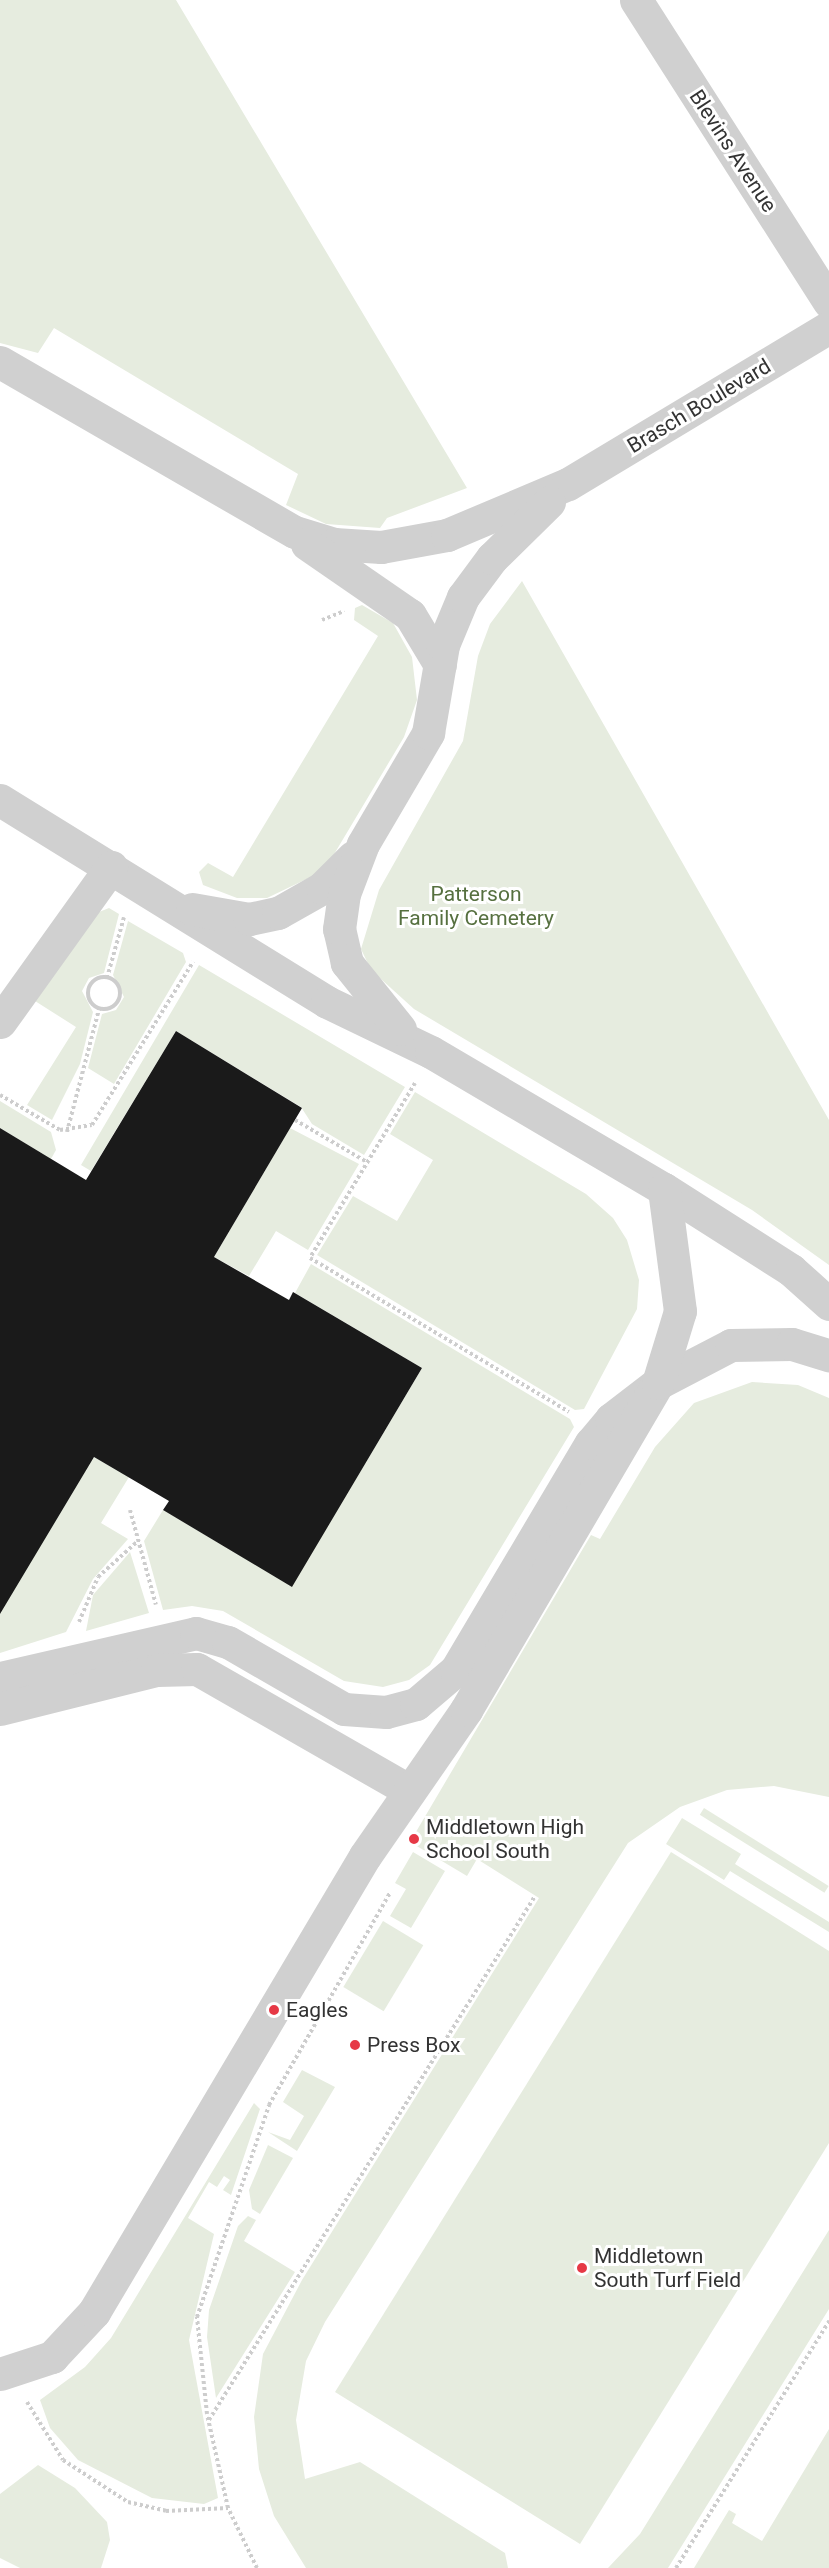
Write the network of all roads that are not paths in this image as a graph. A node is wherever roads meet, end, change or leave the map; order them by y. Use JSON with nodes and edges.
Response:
{"nodes":[{"id":1,"x":636,"y":0,"type":"edge"},
{"id":2,"x":829,"y":302,"type":"edge"},
{"id":3,"x":829,"y":327,"type":"edge"},
{"id":4,"x":0,"y":362,"type":"edge"},
{"id":5,"x":568,"y":484,"type":"junction"},
{"id":6,"x":273,"y":521,"type":"junction"},
{"id":7,"x":440,"y":665,"type":"junction"},
{"id":8,"x":0,"y":800,"type":"edge"},
{"id":9,"x":363,"y":844,"type":"junction"},
{"id":10,"x":111,"y":867,"type":"junction"},
{"id":11,"x":160,"y":896,"type":"junction"},
{"id":12,"x":0,"y":1022,"type":"edge"},
{"id":13,"x":431,"y":1052,"type":"junction"},
{"id":14,"x":664,"y":1189,"type":"junction"},
{"id":15,"x":829,"y":1304,"type":"edge"},
{"id":16,"x":829,"y":1354,"type":"edge"},
{"id":17,"x":658,"y":1383,"type":"junction"},
{"id":18,"x":0,"y":1678,"type":"edge"},
{"id":19,"x":0,"y":1709,"type":"edge"},
{"id":20,"x":410,"y":1791,"type":"junction"},
{"id":21,"x":9,"y":2373,"type":"edge"}],
"edges":[{"from":1,"to":2,"type":"street","name":"Blevins Avenue"},
{"from":3,"to":5,"type":"street","name":"Brasch Boulevard"},
{"from":4,"to":6,"type":"street"},
{"from":5,"to":6,"type":"street"},
{"from":5,"to":7,"type":"street"},
{"from":6,"to":7,"type":"street"},
{"from":7,"to":9,"type":"street"},
{"from":8,"to":10,"type":"street"},
{"from":9,"to":11,"type":"street"},
{"from":9,"to":13,"type":"street"},
{"from":10,"to":11,"type":"street"},
{"from":10,"to":12,"type":"street"},
{"from":11,"to":13,"type":"street"},
{"from":13,"to":14,"type":"street"},
{"from":14,"to":15,"type":"street"},
{"from":14,"to":17,"type":"street"},
{"from":16,"to":17,"type":"street"},
{"from":17,"to":18,"type":"street"},
{"from":17,"to":20,"type":"street"},
{"from":19,"to":20,"type":"street"},
{"from":20,"to":21,"type":"street"}]}
